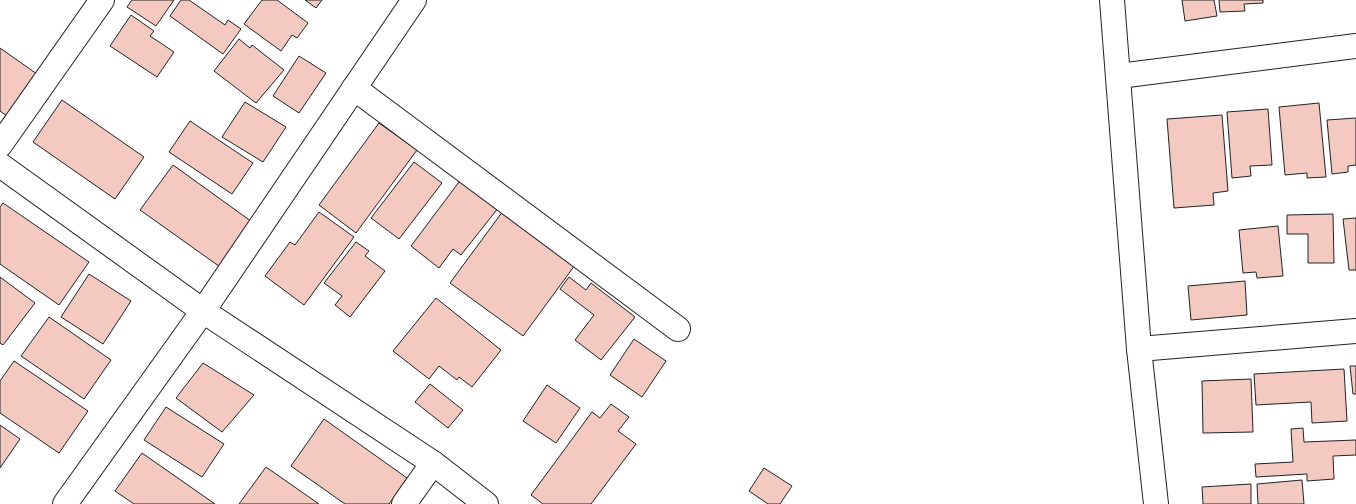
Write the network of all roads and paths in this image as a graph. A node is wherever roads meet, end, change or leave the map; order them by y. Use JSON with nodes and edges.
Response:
{"nodes":[{"id":1,"x":102,"y":0,"type":"edge"},
{"id":2,"x":414,"y":0,"type":"edge"},
{"id":3,"x":1112,"y":0,"type":"edge"},
{"id":4,"x":1356,"y":46,"type":"edge"},
{"id":5,"x":1119,"y":76,"type":"junction"},
{"id":6,"x":354,"y":88,"type":"junction"},
{"id":7,"x":0,"y":145,"type":"edge"},
{"id":8,"x":0,"y":165,"type":"edge"},
{"id":9,"x":203,"y":311,"type":"junction"},
{"id":10,"x":678,"y":328,"type":"dead end"},
{"id":11,"x":1356,"y":331,"type":"edge"},
{"id":12,"x":1139,"y":348,"type":"junction"},
{"id":13,"x":433,"y":464,"type":"junction"},
{"id":14,"x":65,"y":504,"type":"edge"},
{"id":15,"x":404,"y":504,"type":"edge"},
{"id":16,"x":486,"y":504,"type":"edge"},
{"id":17,"x":1156,"y":504,"type":"edge"}],
"edges":[{"from":1,"to":7,"type":"street"},
{"from":2,"to":6,"type":"street"},
{"from":3,"to":5,"type":"street"},
{"from":4,"to":5,"type":"street"},
{"from":5,"to":12,"type":"street"},
{"from":6,"to":9,"type":"street"},
{"from":6,"to":10,"type":"street"},
{"from":8,"to":9,"type":"street"},
{"from":9,"to":13,"type":"street"},
{"from":9,"to":14,"type":"street"},
{"from":11,"to":12,"type":"street"},
{"from":12,"to":17,"type":"street"},
{"from":13,"to":15,"type":"street"},
{"from":13,"to":16,"type":"street"}]}
